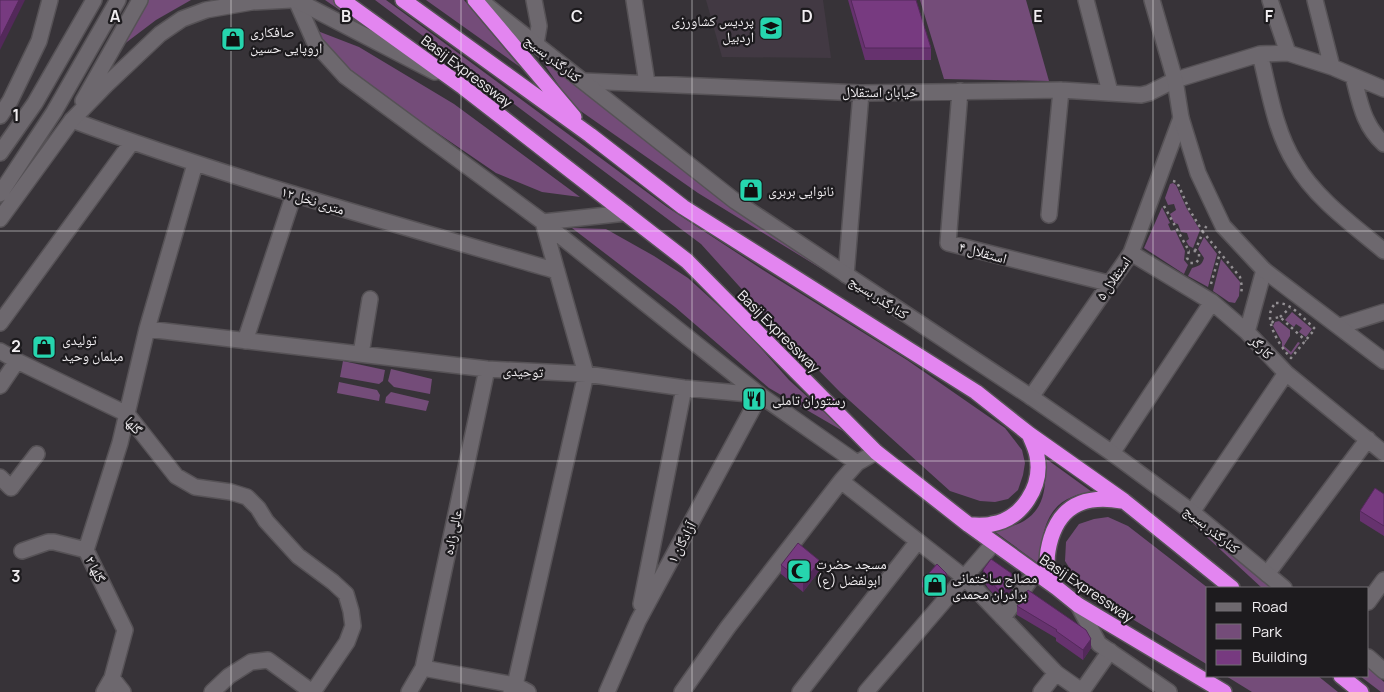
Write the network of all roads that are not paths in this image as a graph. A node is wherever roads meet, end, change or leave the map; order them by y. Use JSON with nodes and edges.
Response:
{"nodes":[{"id":1,"x":50,"y":0,"type":"edge"},
{"id":2,"x":58,"y":0,"type":"edge"},
{"id":3,"x":94,"y":0,"type":"edge"},
{"id":4,"x":118,"y":0,"type":"edge"},
{"id":5,"x":140,"y":0,"type":"edge"},
{"id":6,"x":291,"y":0,"type":"edge"},
{"id":7,"x":296,"y":0,"type":"edge"},
{"id":8,"x":342,"y":0,"type":"edge"},
{"id":9,"x":403,"y":0,"type":"edge"},
{"id":10,"x":475,"y":0,"type":"edge"},
{"id":11,"x":479,"y":0,"type":"edge"},
{"id":12,"x":534,"y":0,"type":"edge"},
{"id":13,"x":634,"y":0,"type":"edge"},
{"id":14,"x":1086,"y":0,"type":"edge"},
{"id":15,"x":1152,"y":0,"type":"edge"},
{"id":16,"x":1270,"y":0,"type":"edge"},
{"id":17,"x":1315,"y":0,"type":"edge"},
{"id":18,"x":39,"y":41,"type":"junction"},
{"id":19,"x":536,"y":44,"type":"junction"},
{"id":20,"x":1288,"y":53,"type":"junction"},
{"id":21,"x":1260,"y":54,"type":"junction"},
{"id":22,"x":1332,"y":67,"type":"junction"},
{"id":23,"x":1353,"y":76,"type":"junction"},
{"id":24,"x":1175,"y":80,"type":"junction"},
{"id":25,"x":583,"y":81,"type":"junction"},
{"id":26,"x":647,"y":83,"type":"junction"},
{"id":27,"x":463,"y":87,"type":"junction"},
{"id":28,"x":1384,"y":89,"type":"edge"},
{"id":29,"x":1061,"y":90,"type":"junction"},
{"id":30,"x":960,"y":91,"type":"junction"},
{"id":31,"x":861,"y":92,"type":"junction"},
{"id":32,"x":1110,"y":92,"type":"junction"},
{"id":33,"x":0,"y":116,"type":"edge"},
{"id":34,"x":1181,"y":118,"type":"junction"},
{"id":35,"x":72,"y":120,"type":"junction"},
{"id":36,"x":590,"y":135,"type":"junction"},
{"id":37,"x":132,"y":142,"type":"junction"},
{"id":38,"x":1384,"y":144,"type":"edge"},
{"id":39,"x":0,"y":153,"type":"edge"},
{"id":40,"x":195,"y":164,"type":"junction"},
{"id":41,"x":0,"y":194,"type":"edge"},
{"id":42,"x":294,"y":194,"type":"junction"},
{"id":43,"x":626,"y":213,"type":"junction"},
{"id":44,"x":1049,"y":215,"type":"dead end"},
{"id":45,"x":0,"y":219,"type":"edge"},
{"id":46,"x":543,"y":222,"type":"junction"},
{"id":47,"x":1384,"y":251,"type":"edge"},
{"id":48,"x":1131,"y":253,"type":"junction"},
{"id":49,"x":1264,"y":270,"type":"junction"},
{"id":50,"x":556,"y":271,"type":"junction"},
{"id":51,"x":846,"y":275,"type":"junction"},
{"id":52,"x":1108,"y":283,"type":"junction"},
{"id":53,"x":1210,"y":297,"type":"junction"},
{"id":54,"x":370,"y":299,"type":"dead end"},
{"id":55,"x":1384,"y":312,"type":"edge"},
{"id":56,"x":0,"y":323,"type":"edge"},
{"id":57,"x":1340,"y":326,"type":"junction"},
{"id":58,"x":146,"y":329,"type":"junction"},
{"id":59,"x":1247,"y":332,"type":"junction"},
{"id":60,"x":246,"y":341,"type":"junction"},
{"id":61,"x":0,"y":351,"type":"edge"},
{"id":62,"x":361,"y":354,"type":"junction"},
{"id":63,"x":17,"y":361,"type":"junction"},
{"id":64,"x":1384,"y":361,"type":"edge"},
{"id":65,"x":487,"y":369,"type":"junction"},
{"id":66,"x":1286,"y":372,"type":"junction"},
{"id":67,"x":586,"y":374,"type":"junction"},
{"id":68,"x":0,"y":386,"type":"edge"},
{"id":69,"x":684,"y":388,"type":"junction"},
{"id":70,"x":760,"y":395,"type":"junction"},
{"id":71,"x":1031,"y":397,"type":"junction"},
{"id":72,"x":127,"y":414,"type":"junction"},
{"id":73,"x":1029,"y":434,"type":"junction"},
{"id":74,"x":1368,"y":438,"type":"junction"},
{"id":75,"x":876,"y":452,"type":"junction"},
{"id":76,"x":1112,"y":453,"type":"junction"},
{"id":77,"x":1384,"y":453,"type":"edge"},
{"id":78,"x":38,"y":454,"type":"dead end"},
{"id":79,"x":857,"y":463,"type":"junction"},
{"id":80,"x":0,"y":477,"type":"edge"},
{"id":81,"x":841,"y":481,"type":"junction"},
{"id":82,"x":1124,"y":501,"type":"junction"},
{"id":83,"x":1192,"y":512,"type":"junction"},
{"id":84,"x":968,"y":525,"type":"junction"},
{"id":85,"x":656,"y":533,"type":"junction"},
{"id":86,"x":682,"y":540,"type":"junction"},
{"id":87,"x":918,"y":541,"type":"junction"},
{"id":88,"x":993,"y":544,"type":"junction"},
{"id":89,"x":86,"y":550,"type":"junction"},
{"id":90,"x":22,"y":551,"type":"dead end"},
{"id":91,"x":1035,"y":573,"type":"junction"},
{"id":92,"x":1267,"y":574,"type":"junction"},
{"id":93,"x":965,"y":578,"type":"junction"},
{"id":94,"x":1384,"y":580,"type":"edge"},
{"id":95,"x":1231,"y":587,"type":"edge"},
{"id":96,"x":1283,"y":587,"type":"edge"},
{"id":97,"x":1056,"y":588,"type":"junction"},
{"id":98,"x":1369,"y":601,"type":"edge"},
{"id":99,"x":1078,"y":606,"type":"junction"},
{"id":100,"x":1003,"y":618,"type":"junction"},
{"id":101,"x":638,"y":621,"type":"junction"},
{"id":102,"x":1110,"y":652,"type":"junction"},
{"id":103,"x":1369,"y":658,"type":"edge"},
{"id":104,"x":424,"y":668,"type":"junction"},
{"id":105,"x":1384,"y":671,"type":"edge"},
{"id":106,"x":1056,"y":673,"type":"junction"},
{"id":107,"x":1342,"y":677,"type":"edge"},
{"id":108,"x":112,"y":685,"type":"edge"},
{"id":109,"x":518,"y":690,"type":"edge"},
{"id":110,"x":104,"y":692,"type":"edge"},
{"id":111,"x":123,"y":692,"type":"edge"},
{"id":112,"x":212,"y":692,"type":"edge"},
{"id":113,"x":312,"y":692,"type":"edge"},
{"id":114,"x":409,"y":692,"type":"edge"},
{"id":115,"x":607,"y":692,"type":"edge"},
{"id":116,"x":682,"y":692,"type":"edge"},
{"id":117,"x":800,"y":692,"type":"edge"},
{"id":118,"x":866,"y":692,"type":"edge"},
{"id":119,"x":1041,"y":692,"type":"edge"},
{"id":120,"x":1082,"y":692,"type":"edge"},
{"id":121,"x":1169,"y":692,"type":"edge"},
{"id":122,"x":1224,"y":692,"type":"edge"},
{"id":123,"x":1361,"y":692,"type":"edge"}],
"edges":[{"from":1,"to":18,"type":"street"},
{"from":2,"to":18,"type":"street"},
{"from":3,"to":39,"type":"street"},
{"from":4,"to":41,"type":"street"},
{"from":5,"to":35,"type":"street"},
{"from":6,"to":35,"type":"street"},
{"from":7,"to":27,"type":"street"},
{"from":7,"to":46,"type":"street"},
{"from":8,"to":27,"type":"highway","name":"Basij Expressway"},
{"from":9,"to":36,"type":"highway","name":"Basij Expressway"},
{"from":10,"to":36,"type":"highway"},
{"from":11,"to":19,"type":"street","name":"کنارگذر بسیج"},
{"from":12,"to":19,"type":"street"},
{"from":13,"to":26,"type":"street"},
{"from":14,"to":32,"type":"street"},
{"from":15,"to":24,"type":"street"},
{"from":16,"to":20,"type":"street"},
{"from":17,"to":22,"type":"street"},
{"from":18,"to":33,"type":"street"},
{"from":19,"to":25,"type":"street","name":"کنارگذر بسیج"},
{"from":20,"to":21,"type":"street","name":"خیابان استقلال"},
{"from":20,"to":22,"type":"street","name":"خیابان استقلال"},
{"from":21,"to":24,"type":"street","name":"خیابان استقلال"},
{"from":21,"to":47,"type":"street"},
{"from":22,"to":23,"type":"street","name":"خیابان استقلال"},
{"from":23,"to":28,"type":"street","name":"خیابان استقلال"},
{"from":23,"to":38,"type":"street"},
{"from":24,"to":32,"type":"street","name":"خیابان استقلال"},
{"from":24,"to":34,"type":"street"},
{"from":25,"to":26,"type":"street","name":"خیابان استقلال"},
{"from":25,"to":51,"type":"street","name":"کنارگذر بسیج"},
{"from":26,"to":31,"type":"street","name":"خیابان استقلال"},
{"from":27,"to":43,"type":"highway","name":"Basij Expressway"},
{"from":29,"to":30,"type":"street","name":"خیابان استقلال"},
{"from":29,"to":32,"type":"street","name":"خیابان استقلال"},
{"from":29,"to":44,"type":"street"},
{"from":30,"to":31,"type":"street","name":"خیابان استقلال"},
{"from":30,"to":52,"type":"street","name":"استقلال ۴"},
{"from":31,"to":51,"type":"street"},
{"from":34,"to":48,"type":"street","name":"استقلال ۵"},
{"from":34,"to":49,"type":"street"},
{"from":35,"to":37,"type":"street","name":"۱۲ متری نخل"},
{"from":35,"to":45,"type":"street"},
{"from":36,"to":73,"type":"highway","name":"Basij Expressway"},
{"from":37,"to":40,"type":"street","name":"۱۲ متری نخل"},
{"from":37,"to":56,"type":"street"},
{"from":40,"to":42,"type":"street","name":"۱۲ متری نخل"},
{"from":40,"to":58,"type":"street","name":"گلها ۲"},
{"from":42,"to":50,"type":"street","name":"۱۲ متری نخل"},
{"from":42,"to":60,"type":"street"},
{"from":43,"to":46,"type":"street"},
{"from":43,"to":75,"type":"highway","name":"Basij Expressway"},
{"from":46,"to":50,"type":"street"},
{"from":46,"to":70,"type":"street"},
{"from":48,"to":52,"type":"street","name":"استقلال ۵"},
{"from":48,"to":53,"type":"street","name":"کارگر"},
{"from":49,"to":57,"type":"street"},
{"from":49,"to":59,"type":"street"},
{"from":50,"to":67,"type":"street"},
{"from":51,"to":71,"type":"street","name":"کنارگذر بسیج"},
{"from":52,"to":71,"type":"street","name":"استقلال ۵"},
{"from":53,"to":59,"type":"street","name":"کارگر"},
{"from":53,"to":76,"type":"street"},
{"from":54,"to":62,"type":"street"},
{"from":55,"to":57,"type":"street"},
{"from":57,"to":64,"type":"street"},
{"from":58,"to":60,"type":"street","name":"توحیدی"},
{"from":58,"to":72,"type":"street","name":"گلها ۲"},
{"from":59,"to":66,"type":"street","name":"کارگر"},
{"from":60,"to":62,"type":"street","name":"توحیدی"},
{"from":61,"to":63,"type":"street","name":"گلها"},
{"from":62,"to":65,"type":"street","name":"توحیدی"},
{"from":63,"to":68,"type":"street"},
{"from":63,"to":72,"type":"street","name":"گلها"},
{"from":65,"to":67,"type":"street","name":"توحیدی"},
{"from":65,"to":104,"type":"street","name":"عالی زاده"},
{"from":66,"to":74,"type":"street","name":"کارگر"},
{"from":66,"to":83,"type":"street"},
{"from":67,"to":69,"type":"street","name":"توحیدی"},
{"from":67,"to":109,"type":"street"},
{"from":69,"to":70,"type":"street","name":"توحیدی"},
{"from":69,"to":85,"type":"street"},
{"from":70,"to":79,"type":"street","name":"توحیدی"},
{"from":70,"to":86,"type":"street","name":"آزادگان ۱"},
{"from":71,"to":76,"type":"street","name":"کنارگذر بسیج"},
{"from":72,"to":89,"type":"street","name":"گلها ۲"},
{"from":72,"to":113,"type":"street","name":"گلها"},
{"from":73,"to":82,"type":"highway","name":"Basij Expressway"},
{"from":73,"to":84,"type":"highway"},
{"from":74,"to":77,"type":"street","name":"کارگر"},
{"from":74,"to":92,"type":"street"},
{"from":75,"to":79,"type":"street"},
{"from":75,"to":84,"type":"highway","name":"Basij Expressway"},
{"from":76,"to":83,"type":"street","name":"کنارگذر بسیج"},
{"from":78,"to":80,"type":"street"},
{"from":79,"to":81,"type":"street"},
{"from":81,"to":87,"type":"street"},
{"from":81,"to":116,"type":"street"},
{"from":82,"to":95,"type":"highway","name":"Basij Expressway"},
{"from":82,"to":97,"type":"highway"},
{"from":83,"to":92,"type":"street","name":"کنارگذر بسیج"},
{"from":84,"to":88,"type":"highway","name":"Basij Expressway"},
{"from":85,"to":86,"type":"street"},
{"from":85,"to":101,"type":"street"},
{"from":86,"to":101,"type":"street","name":"آزادگان ۱"},
{"from":87,"to":93,"type":"street"},
{"from":87,"to":117,"type":"street"},
{"from":88,"to":91,"type":"highway","name":"Basij Expressway"},
{"from":88,"to":93,"type":"street"},
{"from":89,"to":90,"type":"street"},
{"from":89,"to":108,"type":"street","name":"گلها ۲"},
{"from":91,"to":97,"type":"highway","name":"Basij Expressway"},
{"from":91,"to":100,"type":"street"},
{"from":92,"to":96,"type":"street","name":"کنارگذر بسیج"},
{"from":93,"to":100,"type":"street"},
{"from":93,"to":118,"type":"street"},
{"from":94,"to":98,"type":"street"},
{"from":97,"to":99,"type":"highway","name":"Basij Expressway"},
{"from":99,"to":102,"type":"street"},
{"from":99,"to":122,"type":"highway","name":"Basij Expressway"},
{"from":100,"to":106,"type":"street"},
{"from":101,"to":115,"type":"street","name":"آزادگان ۱"},
{"from":102,"to":120,"type":"street"},
{"from":102,"to":121,"type":"street"},
{"from":103,"to":105,"type":"street"},
{"from":104,"to":109,"type":"street"},
{"from":104,"to":114,"type":"street","name":"عالی زاده"},
{"from":106,"to":119,"type":"street"},
{"from":106,"to":120,"type":"street"},
{"from":107,"to":123,"type":"highway"},
{"from":108,"to":110,"type":"street","name":"گلها ۲"},
{"from":108,"to":111,"type":"street"},
{"from":112,"to":113,"type":"street"}]}
